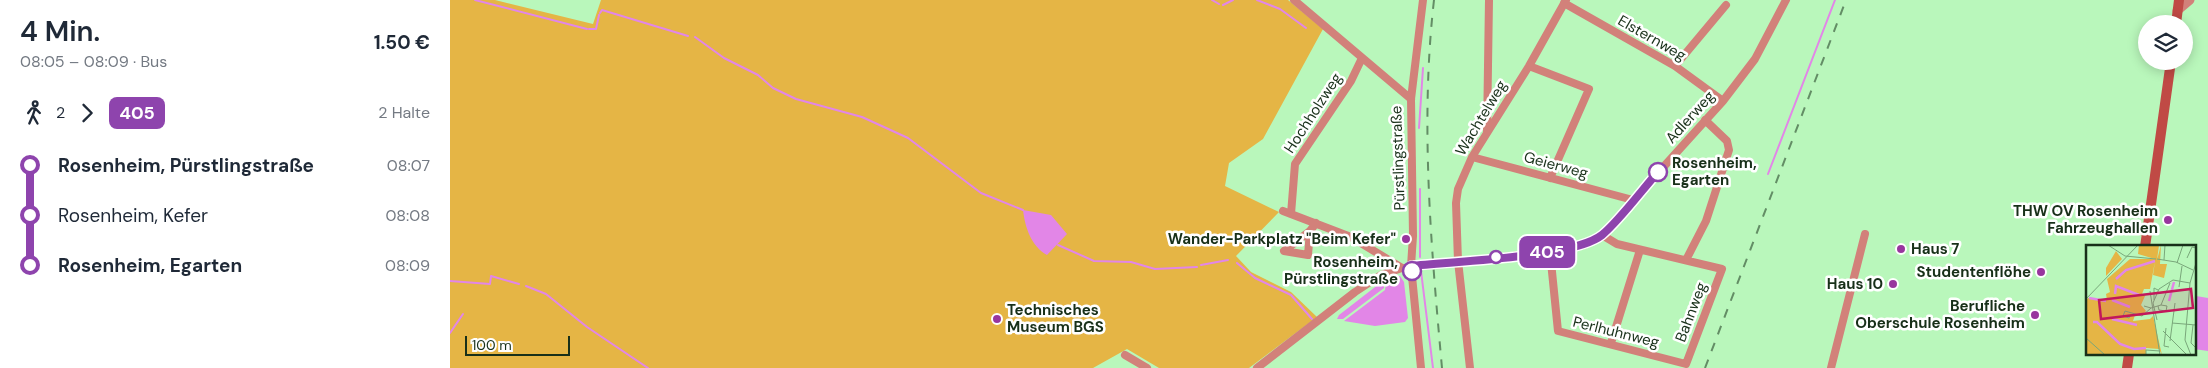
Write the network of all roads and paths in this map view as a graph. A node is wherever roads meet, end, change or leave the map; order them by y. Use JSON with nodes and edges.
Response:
{"nodes":[{"id":1,"x":1294,"y":0,"type":"edge"},
{"id":2,"x":1423,"y":0,"type":"edge"},
{"id":3,"x":1489,"y":0,"type":"edge"},
{"id":4,"x":1786,"y":0,"type":"edge"},
{"id":5,"x":2179,"y":0,"type":"edge"},
{"id":6,"x":2190,"y":0,"type":"edge"},
{"id":7,"x":1565,"y":1,"type":"edge"},
{"id":8,"x":1726,"y":5,"type":"dead end"},
{"id":9,"x":2177,"y":11,"type":"junction"},
{"id":10,"x":2177,"y":15,"type":"edge"},
{"id":11,"x":1362,"y":58,"type":"junction"},
{"id":12,"x":1529,"y":66,"type":"junction"},
{"id":13,"x":1674,"y":66,"type":"junction"},
{"id":14,"x":2170,"y":70,"type":"edge"},
{"id":15,"x":1411,"y":99,"type":"junction"},
{"id":16,"x":1723,"y":101,"type":"junction"},
{"id":17,"x":1705,"y":120,"type":"junction"},
{"id":18,"x":1487,"y":134,"type":"junction"},
{"id":19,"x":1472,"y":157,"type":"junction"},
{"id":20,"x":1550,"y":178,"type":"junction"},
{"id":21,"x":1633,"y":200,"type":"junction"},
{"id":22,"x":1283,"y":211,"type":"dead end"},
{"id":23,"x":1291,"y":214,"type":"junction"},
{"id":24,"x":1316,"y":223,"type":"junction"},
{"id":25,"x":1310,"y":232,"type":"dead end"},
{"id":26,"x":1602,"y":234,"type":"junction"},
{"id":27,"x":1865,"y":234,"type":"dead end"},
{"id":28,"x":2145,"y":245,"type":"edge"},
{"id":29,"x":1640,"y":250,"type":"junction"},
{"id":30,"x":1550,"y":252,"type":"junction"},
{"id":31,"x":1686,"y":260,"type":"junction"},
{"id":32,"x":1458,"y":261,"type":"junction"},
{"id":33,"x":1411,"y":266,"type":"junction"},
{"id":34,"x":1402,"y":268,"type":"junction"},
{"id":35,"x":1611,"y":343,"type":"junction"},
{"id":36,"x":1124,"y":355,"type":"dead end"},
{"id":37,"x":1686,"y":364,"type":"joint"},
{"id":38,"x":1147,"y":368,"type":"edge"},
{"id":39,"x":1257,"y":368,"type":"edge"},
{"id":40,"x":1421,"y":368,"type":"edge"},
{"id":41,"x":1470,"y":368,"type":"edge"},
{"id":42,"x":1831,"y":368,"type":"edge"}],
"edges":[{"from":1,"to":11,"type":"street","name":"Pürstlingstraße"},
{"from":2,"to":15,"type":"street"},
{"from":3,"to":18,"type":"street"},
{"from":4,"to":16,"type":"street","name":"Adlerweg"},
{"from":5,"to":9,"type":"main road"},
{"from":6,"to":9,"type":"street"},
{"from":7,"to":12,"type":"street","name":"Wachtelweg"},
{"from":7,"to":13,"type":"street","name":"Elsternweg"},
{"from":8,"to":13,"type":"street"},
{"from":9,"to":10,"type":"main road"},
{"from":11,"to":15,"type":"street","name":"Pürstlingstraße"},
{"from":11,"to":23,"type":"street","name":"Hochholzweg"},
{"from":12,"to":18,"type":"street","name":"Wachtelweg"},
{"from":12,"to":20,"type":"street"},
{"from":13,"to":16,"type":"street","name":"Elsternweg"},
{"from":14,"to":28,"type":"main road"},
{"from":15,"to":33,"type":"street","name":"Pürstlingstraße"},
{"from":16,"to":17,"type":"street","name":"Adlerweg"},
{"from":17,"to":21,"type":"street","name":"Adlerweg"},
{"from":17,"to":31,"type":"street"},
{"from":18,"to":19,"type":"street","name":"Wachtelweg"},
{"from":19,"to":20,"type":"street","name":"Geierweg"},
{"from":19,"to":32,"type":"street","name":"Wachtelweg"},
{"from":20,"to":21,"type":"street","name":"Geierweg"},
{"from":21,"to":26,"type":"street","name":"Adlerweg"},
{"from":22,"to":23,"type":"street"},
{"from":23,"to":24,"type":"street"},
{"from":24,"to":25,"type":"street"},
{"from":24,"to":34,"type":"street"},
{"from":26,"to":29,"type":"street"},
{"from":26,"to":30,"type":"street","name":"Adlerweg"},
{"from":27,"to":42,"type":"street"},
{"from":29,"to":31,"type":"street"},
{"from":29,"to":35,"type":"street"},
{"from":30,"to":32,"type":"street","name":"Adlerweg"},
{"from":30,"to":35,"type":"street","name":"Perlhuhnweg"},
{"from":31,"to":37,"type":"street","name":"Bahnweg"},
{"from":32,"to":33,"type":"street","name":"Adlerweg"},
{"from":32,"to":41,"type":"street","name":"Wachtelweg"},
{"from":33,"to":34,"type":"street","name":"Adlerweg"},
{"from":33,"to":40,"type":"street","name":"Pürstlingstraße"},
{"from":34,"to":39,"type":"street","name":"Adlerweg"},
{"from":35,"to":37,"type":"street","name":"Perlhuhnweg"},
{"from":36,"to":38,"type":"street"}]}
